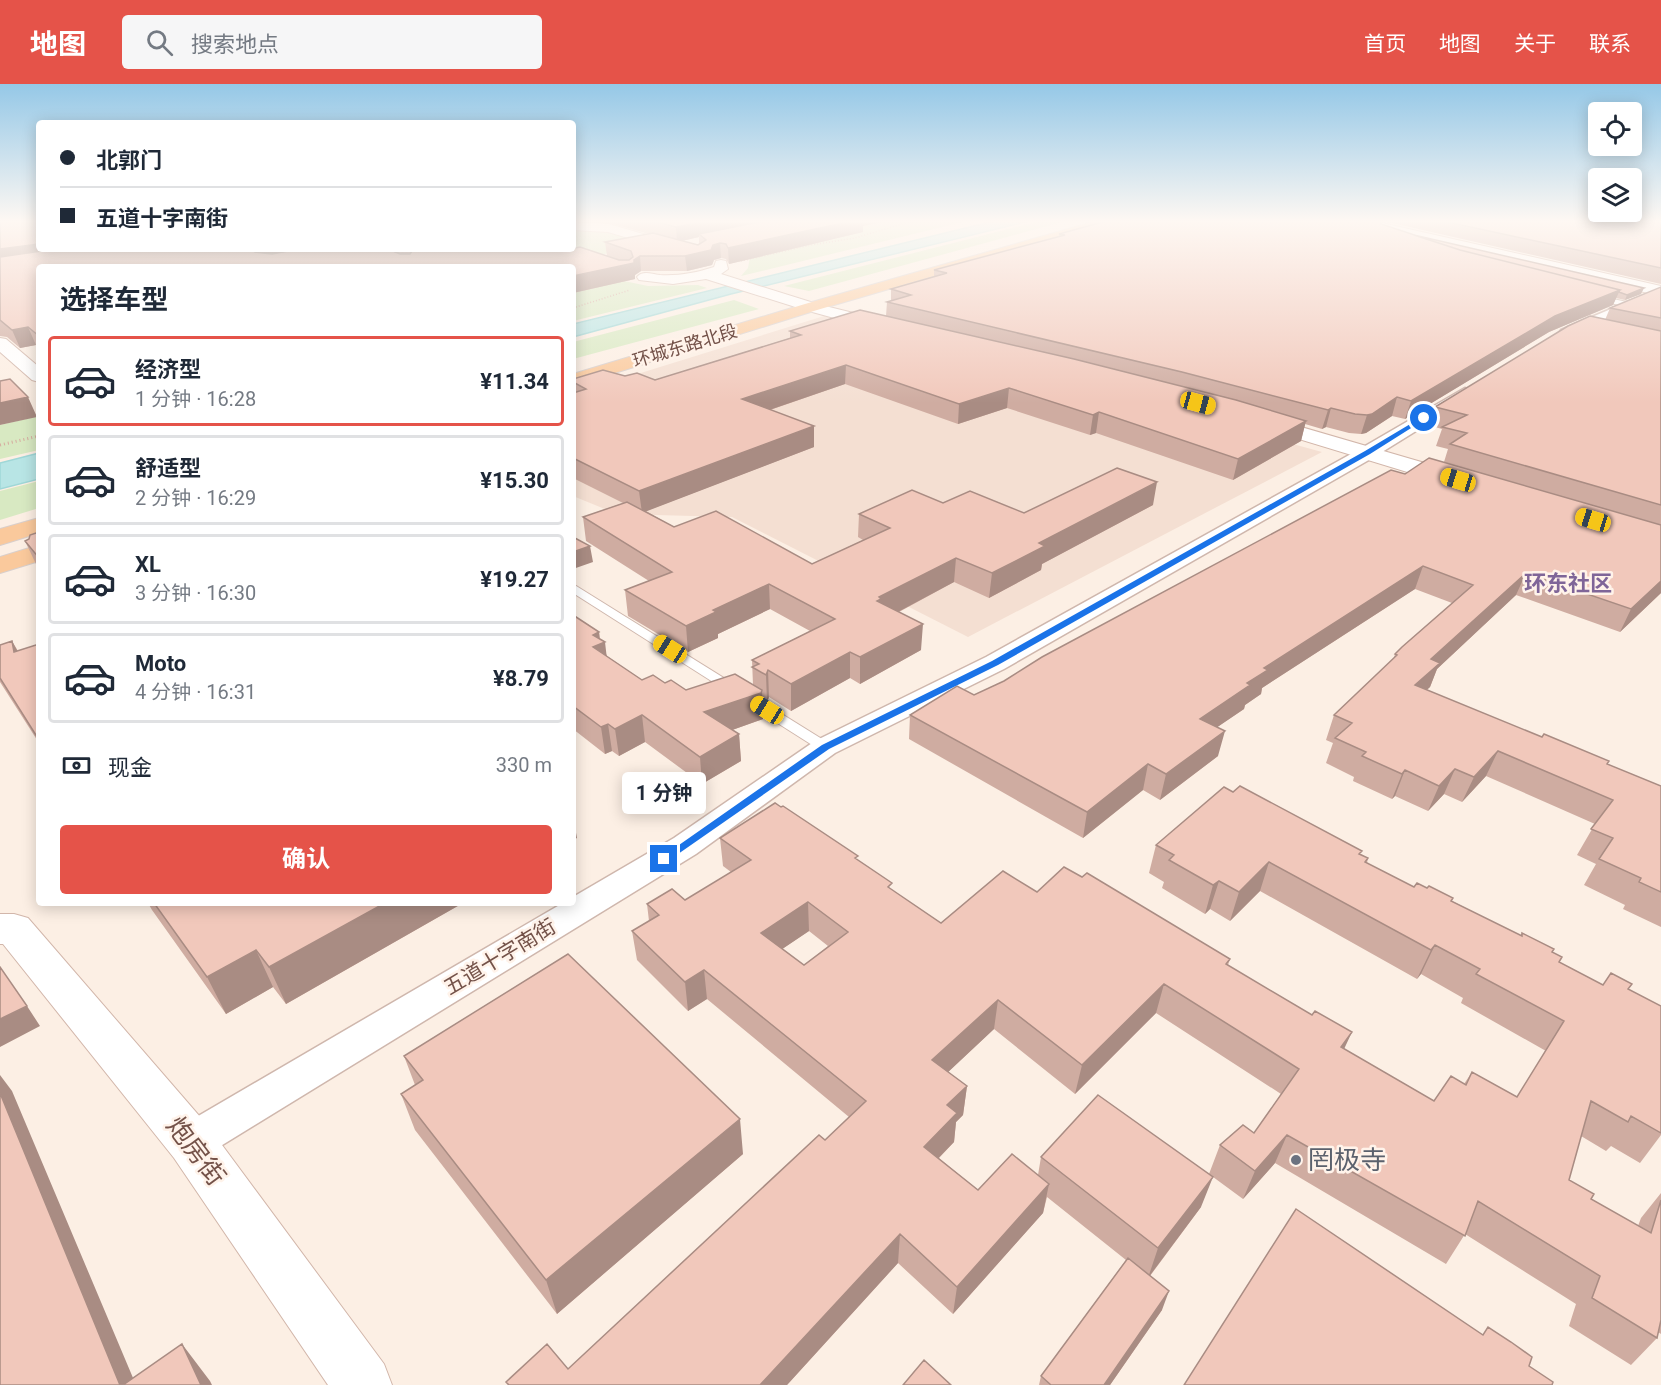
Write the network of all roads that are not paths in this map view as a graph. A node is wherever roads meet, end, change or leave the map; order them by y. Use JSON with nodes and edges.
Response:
{"nodes":[{"id":1,"x":729,"y":282,"type":"edge"},
{"id":2,"x":882,"y":282,"type":"edge"},
{"id":3,"x":888,"y":282,"type":"edge"},
{"id":4,"x":1617,"y":282,"type":"edge"},
{"id":5,"x":1661,"y":292,"type":"edge"},
{"id":6,"x":1589,"y":295,"type":"edge"},
{"id":7,"x":803,"y":305,"type":"junction"},
{"id":8,"x":1633,"y":306,"type":"junction"},
{"id":9,"x":1582,"y":326,"type":"junction"},
{"id":10,"x":900,"y":330,"type":"edge"},
{"id":11,"x":1605,"y":331,"type":"edge"},
{"id":12,"x":1545,"y":343,"type":"edge"},
{"id":13,"x":0,"y":344,"type":"edge"},
{"id":14,"x":576,"y":363,"type":"edge"},
{"id":15,"x":576,"y":379,"type":"edge"},
{"id":16,"x":36,"y":384,"type":"edge"},
{"id":17,"x":1476,"y":386,"type":"edge"},
{"id":18,"x":1239,"y":414,"type":"edge"},
{"id":19,"x":1367,"y":453,"type":"junction"},
{"id":20,"x":1480,"y":486,"type":"edge"},
{"id":21,"x":36,"y":515,"type":"edge"},
{"id":22,"x":0,"y":526,"type":"edge"},
{"id":23,"x":36,"y":526,"type":"edge"},
{"id":24,"x":0,"y":537,"type":"edge"},
{"id":25,"x":36,"y":538,"type":"edge"},
{"id":26,"x":0,"y":549,"type":"edge"},
{"id":27,"x":36,"y":554,"type":"edge"},
{"id":28,"x":0,"y":565,"type":"edge"},
{"id":29,"x":576,"y":590,"type":"edge"},
{"id":30,"x":825,"y":747,"type":"junction"},
{"id":31,"x":7,"y":929,"type":"edge"},
{"id":32,"x":191,"y":1142,"type":"junction"},
{"id":33,"x":363,"y":1385,"type":"edge"}],
"edges":[{"from":1,"to":7,"type":"street"},
{"from":2,"to":7,"type":"main road","name":"环城东路北段"},
{"from":3,"to":7,"type":"main road","name":"环城东路北段"},
{"from":4,"to":5,"type":"street"},
{"from":5,"to":8,"type":"street"},
{"from":6,"to":8,"type":"lane"},
{"from":7,"to":10,"type":"street"},
{"from":7,"to":14,"type":"main road","name":"环城东路北段"},
{"from":7,"to":15,"type":"main road","name":"环城东路北段"},
{"from":8,"to":9,"type":"street"},
{"from":9,"to":11,"type":"street"},
{"from":9,"to":12,"type":"street"},
{"from":13,"to":16,"type":"street"},
{"from":17,"to":19,"type":"street","name":"五道十字南街"},
{"from":18,"to":19,"type":"street"},
{"from":19,"to":20,"type":"street"},
{"from":19,"to":30,"type":"street","name":"五道十字南街"},
{"from":21,"to":22,"type":"main road"},
{"from":23,"to":24,"type":"main road"},
{"from":25,"to":26,"type":"main road"},
{"from":27,"to":28,"type":"main road"},
{"from":29,"to":30,"type":"lane"},
{"from":30,"to":32,"type":"street","name":"五道十字南街"},
{"from":31,"to":32,"type":"street","name":"炮房街"},
{"from":32,"to":33,"type":"street","name":"炮房街"}]}
